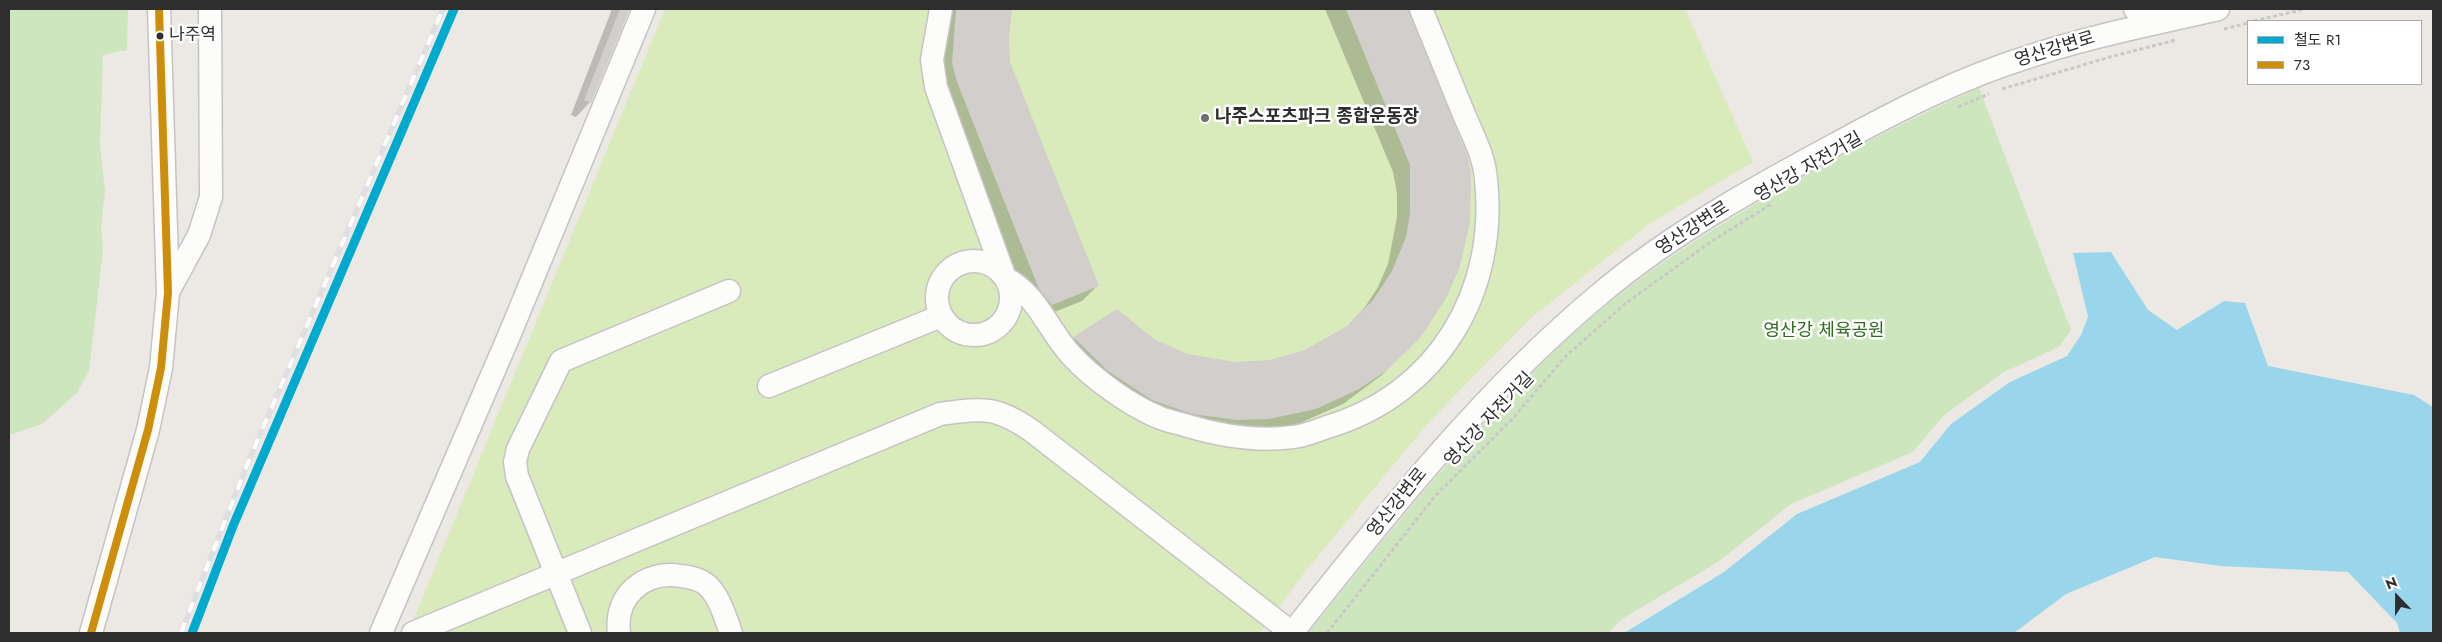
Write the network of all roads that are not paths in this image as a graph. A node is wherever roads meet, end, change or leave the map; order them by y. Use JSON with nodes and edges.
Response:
{"nodes":[{"id":1,"x":159,"y":9,"type":"edge"},
{"id":2,"x":210,"y":9,"type":"edge"},
{"id":3,"x":644,"y":9,"type":"edge"},
{"id":4,"x":941,"y":9,"type":"edge"},
{"id":5,"x":1421,"y":9,"type":"edge"},
{"id":6,"x":2135,"y":9,"type":"edge"},
{"id":7,"x":2159,"y":14,"type":"dead end"},
{"id":8,"x":2219,"y":19,"type":"edge"},
{"id":9,"x":1005,"y":278,"type":"junction"},
{"id":10,"x":729,"y":291,"type":"dead end"},
{"id":11,"x":168,"y":293,"type":"junction"},
{"id":12,"x":941,"y":316,"type":"junction"},
{"id":13,"x":768,"y":386,"type":"dead end"},
{"id":14,"x":556,"y":574,"type":"junction"},
{"id":15,"x":91,"y":633,"type":"edge"},
{"id":16,"x":381,"y":633,"type":"edge"},
{"id":17,"x":414,"y":633,"type":"edge"},
{"id":18,"x":580,"y":633,"type":"edge"},
{"id":19,"x":619,"y":633,"type":"edge"},
{"id":20,"x":731,"y":633,"type":"edge"},
{"id":21,"x":1292,"y":633,"type":"edge"}],
"edges":[{"from":1,"to":11,"type":"street"},
{"from":2,"to":11,"type":"street"},
{"from":3,"to":16,"type":"street"},
{"from":4,"to":9,"type":"street"},
{"from":5,"to":9,"type":"street"},
{"from":6,"to":7,"type":"street"},
{"from":8,"to":21,"type":"street","name":"영산강변로"},
{"from":9,"to":12,"type":"street"},
{"from":9,"to":12,"type":"street"},
{"from":10,"to":14,"type":"street"},
{"from":11,"to":15,"type":"street"},
{"from":12,"to":13,"type":"street"},
{"from":14,"to":17,"type":"street"},
{"from":14,"to":18,"type":"street"},
{"from":14,"to":21,"type":"street"},
{"from":19,"to":20,"type":"street"}]}
